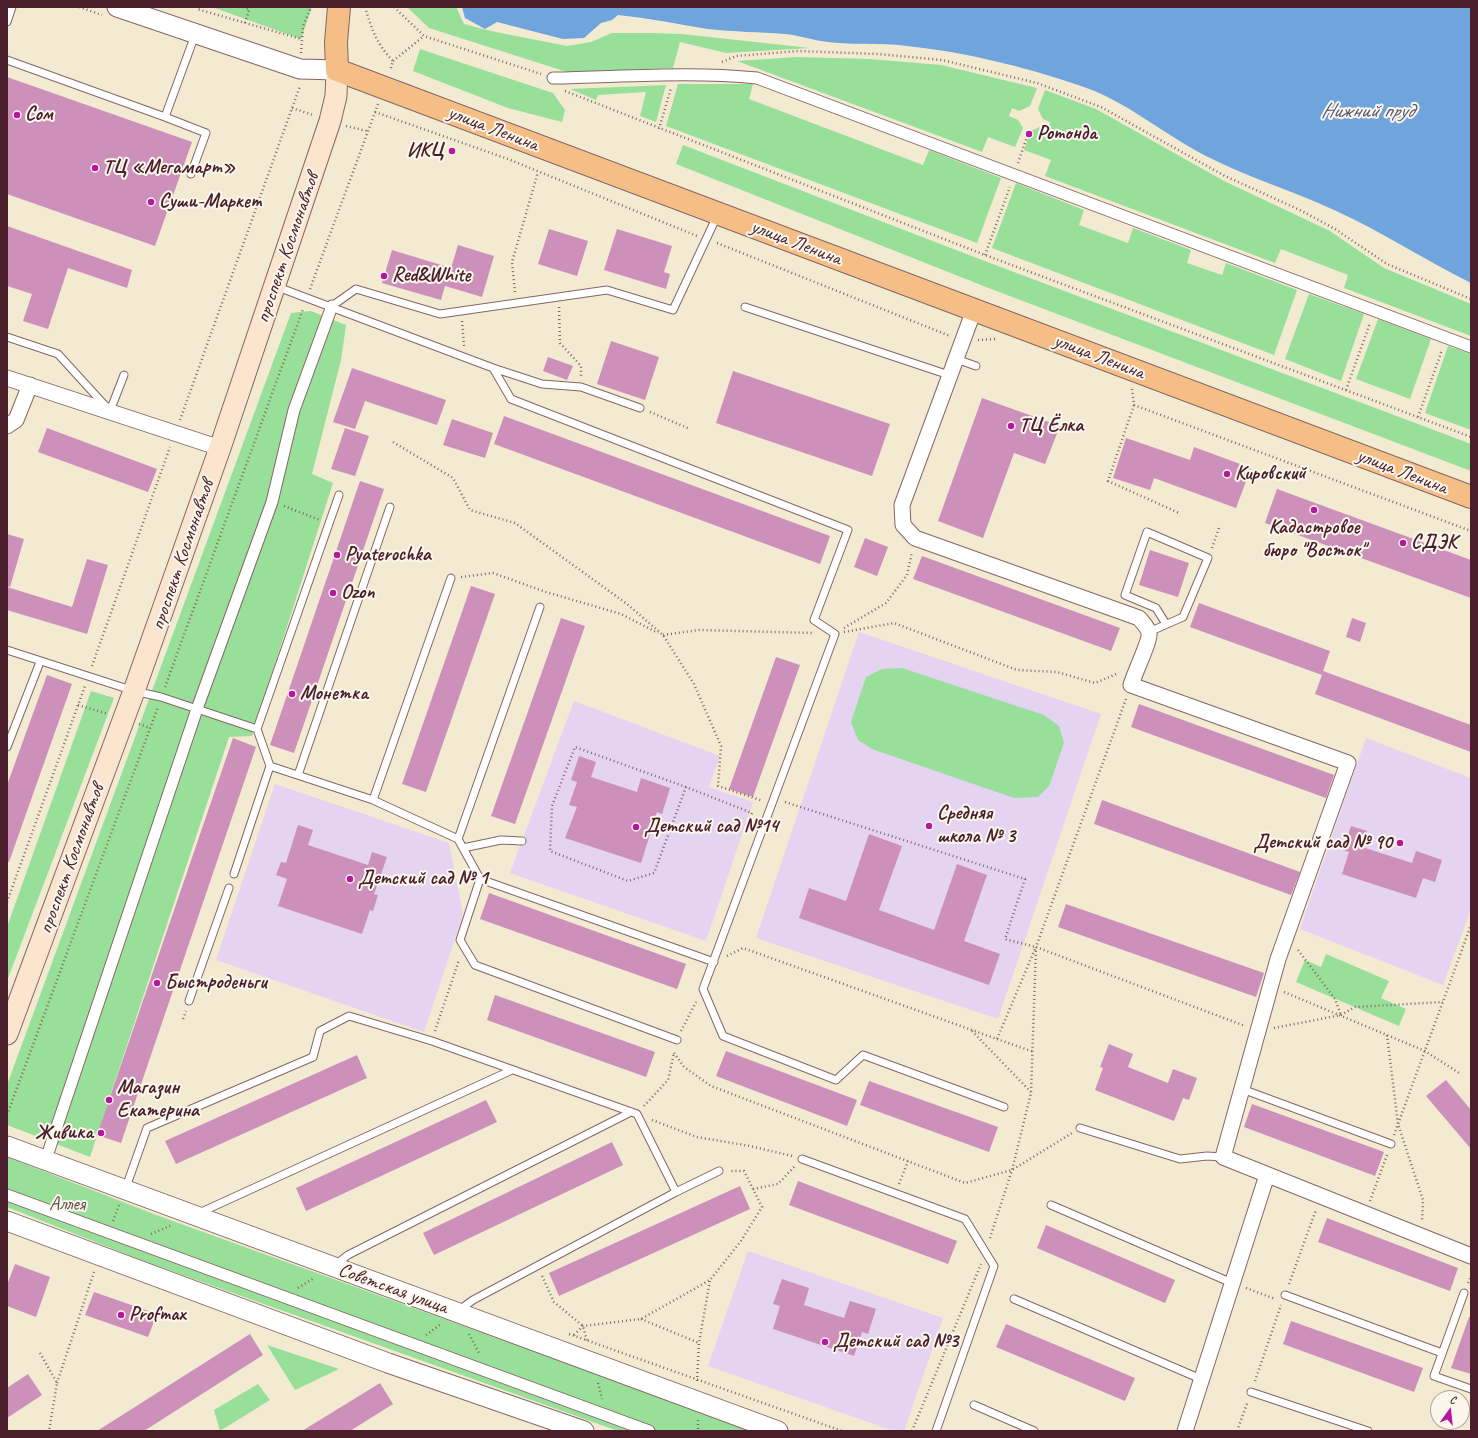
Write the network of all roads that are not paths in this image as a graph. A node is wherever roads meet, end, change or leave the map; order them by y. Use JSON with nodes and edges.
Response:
{"nodes":[{"id":1,"x":12,"y":7,"type":"edge"},
{"id":2,"x":117,"y":7,"type":"edge"},
{"id":3,"x":339,"y":7,"type":"edge"},
{"id":4,"x":7,"y":22,"type":"edge"},
{"id":5,"x":195,"y":34,"type":"junction"},
{"id":6,"x":7,"y":60,"type":"edge"},
{"id":7,"x":337,"y":70,"type":"junction"},
{"id":8,"x":553,"y":78,"type":"road end"},
{"id":9,"x":165,"y":117,"type":"junction"},
{"id":10,"x":191,"y":174,"type":"dead end"},
{"id":11,"x":718,"y":214,"type":"junction"},
{"id":12,"x":275,"y":286,"type":"junction"},
{"id":13,"x":332,"y":306,"type":"junction"},
{"id":14,"x":745,"y":307,"type":"dead end"},
{"id":15,"x":974,"y":310,"type":"junction"},
{"id":16,"x":7,"y":337,"type":"edge"},
{"id":17,"x":1471,"y":347,"type":"edge"},
{"id":18,"x":956,"y":359,"type":"junction"},
{"id":19,"x":976,"y":366,"type":"dead end"},
{"id":20,"x":493,"y":368,"type":"junction"},
{"id":21,"x":124,"y":375,"type":"dead end"},
{"id":22,"x":949,"y":375,"type":"junction"},
{"id":23,"x":7,"y":378,"type":"edge"},
{"id":24,"x":30,"y":385,"type":"junction"},
{"id":25,"x":640,"y":408,"type":"road end"},
{"id":26,"x":110,"y":411,"type":"junction"},
{"id":27,"x":7,"y":426,"type":"edge"},
{"id":28,"x":220,"y":448,"type":"junction"},
{"id":29,"x":339,"y":495,"type":"dead end"},
{"id":30,"x":1471,"y":497,"type":"edge"},
{"id":31,"x":390,"y":507,"type":"dead end"},
{"id":32,"x":451,"y":578,"type":"road end"},
{"id":33,"x":540,"y":607,"type":"dead end"},
{"id":34,"x":1166,"y":624,"type":"junction"},
{"id":35,"x":1149,"y":632,"type":"junction"},
{"id":36,"x":7,"y":650,"type":"edge"},
{"id":37,"x":40,"y":662,"type":"junction"},
{"id":38,"x":134,"y":692,"type":"junction"},
{"id":39,"x":197,"y":709,"type":"junction"},
{"id":40,"x":257,"y":729,"type":"junction"},
{"id":41,"x":7,"y":747,"type":"edge"},
{"id":42,"x":270,"y":766,"type":"junction"},
{"id":43,"x":298,"y":775,"type":"junction"},
{"id":44,"x":372,"y":800,"type":"junction"},
{"id":45,"x":458,"y":840,"type":"junction"},
{"id":46,"x":522,"y":841,"type":"dead end"},
{"id":47,"x":463,"y":848,"type":"junction"},
{"id":48,"x":234,"y":874,"type":"dead end"},
{"id":49,"x":480,"y":879,"type":"junction"},
{"id":50,"x":229,"y":888,"type":"dead end"},
{"id":51,"x":714,"y":962,"type":"junction"},
{"id":52,"x":189,"y":1001,"type":"dead end"},
{"id":53,"x":7,"y":1034,"type":"edge"},
{"id":54,"x":677,"y":1040,"type":"road end"},
{"id":55,"x":512,"y":1070,"type":"junction"},
{"id":56,"x":1242,"y":1089,"type":"junction"},
{"id":57,"x":1004,"y":1107,"type":"dead end"},
{"id":58,"x":634,"y":1113,"type":"junction"},
{"id":59,"x":1080,"y":1128,"type":"road end"},
{"id":60,"x":1391,"y":1144,"type":"road end"},
{"id":61,"x":7,"y":1146,"type":"edge"},
{"id":62,"x":49,"y":1150,"type":"dead end"},
{"id":63,"x":1223,"y":1157,"type":"junction"},
{"id":64,"x":802,"y":1159,"type":"road end"},
{"id":65,"x":719,"y":1171,"type":"road end"},
{"id":66,"x":1267,"y":1175,"type":"junction"},
{"id":67,"x":125,"y":1190,"type":"junction"},
{"id":68,"x":676,"y":1192,"type":"junction"},
{"id":69,"x":7,"y":1195,"type":"edge"},
{"id":70,"x":1051,"y":1205,"type":"dead end"},
{"id":71,"x":195,"y":1215,"type":"junction"},
{"id":72,"x":7,"y":1221,"type":"edge"},
{"id":73,"x":1471,"y":1256,"type":"edge"},
{"id":74,"x":331,"y":1267,"type":"junction"},
{"id":75,"x":1232,"y":1283,"type":"junction"},
{"id":76,"x":1464,"y":1293,"type":"dead end"},
{"id":77,"x":1285,"y":1295,"type":"road end"},
{"id":78,"x":1014,"y":1299,"type":"dead end"},
{"id":79,"x":457,"y":1312,"type":"junction"},
{"id":80,"x":1442,"y":1353,"type":"junction"},
{"id":81,"x":1201,"y":1380,"type":"junction"},
{"id":82,"x":1471,"y":1389,"type":"edge"},
{"id":83,"x":1251,"y":1392,"type":"road end"},
{"id":84,"x":974,"y":1405,"type":"dead end"},
{"id":85,"x":584,"y":1431,"type":"edge"},
{"id":86,"x":649,"y":1431,"type":"edge"},
{"id":87,"x":778,"y":1431,"type":"edge"},
{"id":88,"x":936,"y":1431,"type":"edge"},
{"id":89,"x":1034,"y":1431,"type":"edge"},
{"id":90,"x":1185,"y":1431,"type":"edge"},
{"id":91,"x":1368,"y":1431,"type":"edge"}],
"edges":[{"from":1,"to":4,"type":"lane"},
{"from":2,"to":5,"type":"street","name":"улица Ленина"},
{"from":3,"to":7,"type":"main road"},
{"from":5,"to":7,"type":"street","name":"улица Ленина"},
{"from":5,"to":9,"type":"lane"},
{"from":6,"to":9,"type":"lane"},
{"from":7,"to":11,"type":"main road","name":"улица Ленина"},
{"from":7,"to":12,"type":"main road","name":"проспект Космонавтов"},
{"from":8,"to":17,"type":"street"},
{"from":9,"to":10,"type":"lane"},
{"from":11,"to":13,"type":"lane"},
{"from":11,"to":15,"type":"main road","name":"улица Ленина"},
{"from":12,"to":13,"type":"lane"},
{"from":12,"to":28,"type":"main road","name":"проспект Космонавтов"},
{"from":13,"to":20,"type":"lane"},
{"from":13,"to":39,"type":"street"},
{"from":14,"to":22,"type":"lane"},
{"from":15,"to":18,"type":"street"},
{"from":15,"to":30,"type":"main road","name":"улица Ленина"},
{"from":16,"to":26,"type":"lane"},
{"from":18,"to":19,"type":"lane"},
{"from":18,"to":22,"type":"street"},
{"from":20,"to":25,"type":"lane"},
{"from":20,"to":51,"type":"lane"},
{"from":21,"to":26,"type":"lane"},
{"from":22,"to":35,"type":"street"},
{"from":23,"to":24,"type":"street"},
{"from":24,"to":26,"type":"street"},
{"from":24,"to":27,"type":"street"},
{"from":26,"to":28,"type":"street"},
{"from":28,"to":38,"type":"main road","name":"проспект Космонавтов"},
{"from":29,"to":40,"type":"lane"},
{"from":31,"to":43,"type":"lane"},
{"from":32,"to":44,"type":"lane"},
{"from":33,"to":45,"type":"lane"},
{"from":34,"to":34,"type":"lane"},
{"from":34,"to":35,"type":"lane"},
{"from":35,"to":56,"type":"street"},
{"from":36,"to":37,"type":"lane"},
{"from":37,"to":38,"type":"lane"},
{"from":37,"to":41,"type":"lane"},
{"from":38,"to":39,"type":"lane"},
{"from":38,"to":53,"type":"main road","name":"проспект Космонавтов"},
{"from":39,"to":40,"type":"lane"},
{"from":39,"to":62,"type":"street"},
{"from":40,"to":42,"type":"lane"},
{"from":42,"to":43,"type":"lane"},
{"from":42,"to":48,"type":"lane"},
{"from":43,"to":44,"type":"lane"},
{"from":44,"to":45,"type":"lane"},
{"from":45,"to":47,"type":"lane"},
{"from":46,"to":47,"type":"lane"},
{"from":47,"to":49,"type":"lane"},
{"from":49,"to":51,"type":"lane"},
{"from":49,"to":54,"type":"lane"},
{"from":50,"to":52,"type":"lane"},
{"from":51,"to":57,"type":"lane"},
{"from":55,"to":58,"type":"lane"},
{"from":55,"to":67,"type":"lane"},
{"from":55,"to":71,"type":"lane"},
{"from":56,"to":60,"type":"lane"},
{"from":56,"to":63,"type":"street"},
{"from":58,"to":68,"type":"lane"},
{"from":58,"to":74,"type":"lane"},
{"from":59,"to":63,"type":"lane"},
{"from":61,"to":67,"type":"street","name":"Советская улица"},
{"from":63,"to":66,"type":"street"},
{"from":64,"to":88,"type":"lane"},
{"from":65,"to":68,"type":"lane"},
{"from":66,"to":73,"type":"street"},
{"from":66,"to":75,"type":"street"},
{"from":67,"to":71,"type":"street","name":"Советская улица"},
{"from":68,"to":79,"type":"lane"},
{"from":69,"to":86,"type":"street"},
{"from":70,"to":75,"type":"lane"},
{"from":71,"to":74,"type":"street","name":"Советская улица"},
{"from":72,"to":85,"type":"street"},
{"from":74,"to":79,"type":"street","name":"Советская улица"},
{"from":75,"to":81,"type":"street"},
{"from":76,"to":80,"type":"lane"},
{"from":77,"to":80,"type":"lane"},
{"from":78,"to":81,"type":"lane"},
{"from":79,"to":87,"type":"street","name":"Советская улица"},
{"from":80,"to":82,"type":"lane"},
{"from":81,"to":90,"type":"street"},
{"from":83,"to":91,"type":"lane"},
{"from":84,"to":89,"type":"lane"}]}
